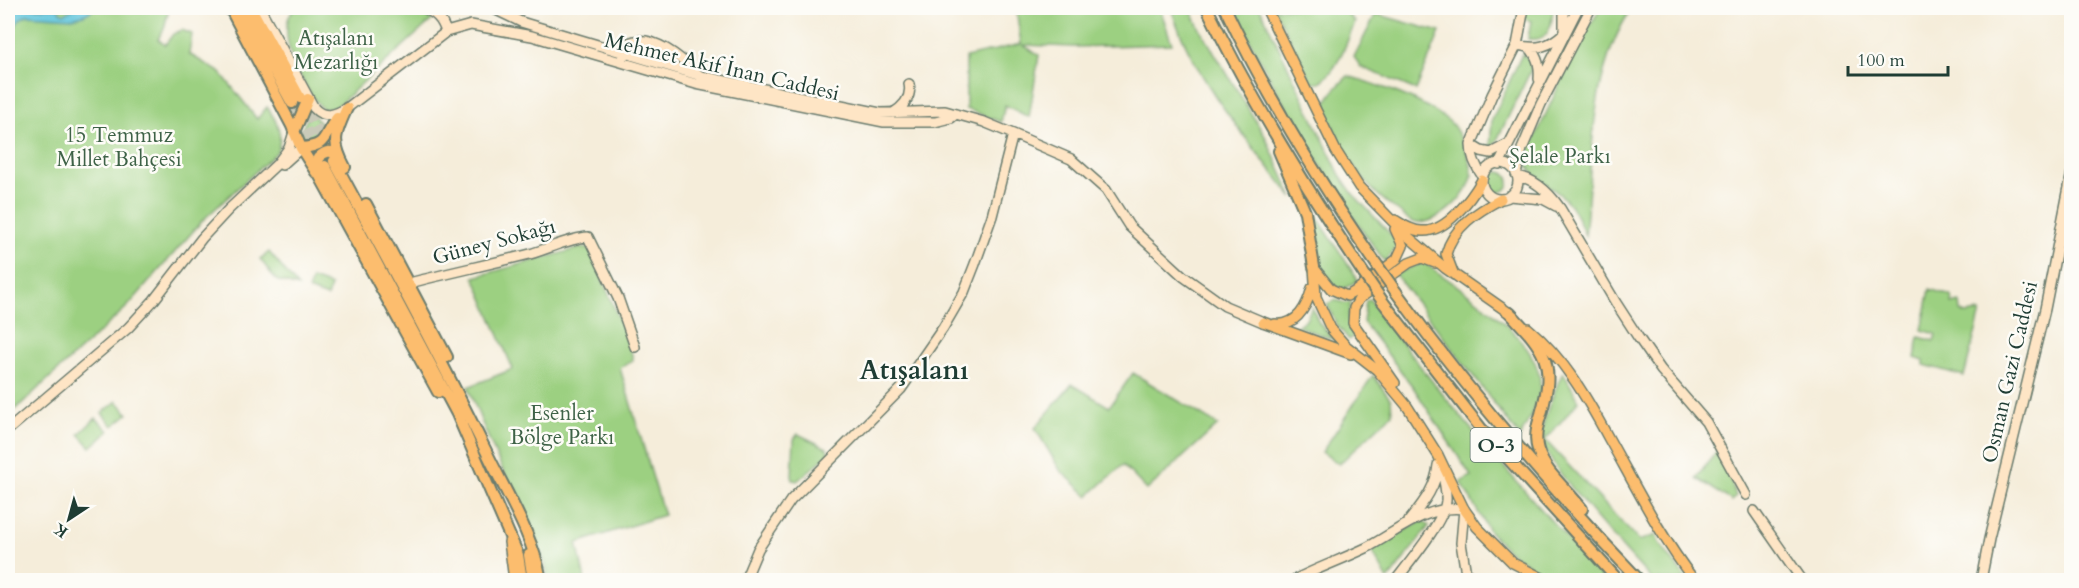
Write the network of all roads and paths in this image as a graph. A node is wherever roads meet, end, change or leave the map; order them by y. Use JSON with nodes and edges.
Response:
{"nodes":[{"id":1,"x":230,"y":8,"type":"edge"},
{"id":2,"x":240,"y":8,"type":"edge"},
{"id":3,"x":251,"y":8,"type":"edge"},
{"id":4,"x":260,"y":8,"type":"edge"},
{"id":5,"x":423,"y":8,"type":"edge"},
{"id":6,"x":444,"y":8,"type":"edge"},
{"id":7,"x":458,"y":8,"type":"edge"},
{"id":8,"x":494,"y":8,"type":"edge"},
{"id":9,"x":1202,"y":8,"type":"edge"},
{"id":10,"x":1207,"y":8,"type":"edge"},
{"id":11,"x":1225,"y":8,"type":"edge"},
{"id":12,"x":1266,"y":8,"type":"edge"},
{"id":13,"x":1524,"y":8,"type":"edge"},
{"id":14,"x":1564,"y":8,"type":"edge"},
{"id":15,"x":1578,"y":8,"type":"edge"},
{"id":16,"x":1591,"y":8,"type":"edge"},
{"id":17,"x":481,"y":26,"type":"junction"},
{"id":18,"x":446,"y":32,"type":"junction"},
{"id":19,"x":1219,"y":32,"type":"junction"},
{"id":20,"x":1564,"y":33,"type":"junction"},
{"id":21,"x":1518,"y":45,"type":"junction"},
{"id":22,"x":1530,"y":48,"type":"junction"},
{"id":23,"x":622,"y":59,"type":"junction"},
{"id":24,"x":701,"y":76,"type":"junction"},
{"id":25,"x":909,"y":84,"type":"dead end"},
{"id":26,"x":1538,"y":85,"type":"junction"},
{"id":27,"x":300,"y":100,"type":"junction"},
{"id":28,"x":347,"y":108,"type":"junction"},
{"id":29,"x":892,"y":113,"type":"junction"},
{"id":30,"x":956,"y":114,"type":"junction"},
{"id":31,"x":294,"y":132,"type":"junction"},
{"id":32,"x":1013,"y":134,"type":"junction"},
{"id":33,"x":1275,"y":136,"type":"junction"},
{"id":34,"x":1510,"y":142,"type":"junction"},
{"id":35,"x":1472,"y":145,"type":"junction"},
{"id":36,"x":302,"y":148,"type":"junction"},
{"id":37,"x":286,"y":161,"type":"junction"},
{"id":38,"x":1497,"y":164,"type":"junction"},
{"id":39,"x":326,"y":165,"type":"junction"},
{"id":40,"x":269,"y":172,"type":"junction"},
{"id":41,"x":2072,"y":172,"type":"edge"},
{"id":42,"x":1516,"y":175,"type":"junction"},
{"id":43,"x":1483,"y":179,"type":"junction"},
{"id":44,"x":1505,"y":198,"type":"junction"},
{"id":45,"x":1560,"y":208,"type":"junction"},
{"id":46,"x":1388,"y":216,"type":"junction"},
{"id":47,"x":1314,"y":267,"type":"junction"},
{"id":48,"x":1445,"y":268,"type":"junction"},
{"id":49,"x":1454,"y":275,"type":"junction"},
{"id":50,"x":1314,"y":282,"type":"junction"},
{"id":51,"x":409,"y":283,"type":"junction"},
{"id":52,"x":1510,"y":313,"type":"junction"},
{"id":53,"x":1263,"y":322,"type":"junction"},
{"id":54,"x":635,"y":347,"type":"dead end"},
{"id":55,"x":1363,"y":359,"type":"junction"},
{"id":56,"x":1407,"y":406,"type":"junction"},
{"id":57,"x":8,"y":430,"type":"edge"},
{"id":58,"x":483,"y":446,"type":"junction"},
{"id":59,"x":1438,"y":455,"type":"junction"},
{"id":60,"x":1746,"y":495,"type":"dead end"},
{"id":61,"x":1444,"y":509,"type":"junction"},
{"id":62,"x":1464,"y":509,"type":"junction"},
{"id":63,"x":1754,"y":511,"type":"dead end"},
{"id":64,"x":504,"y":522,"type":"junction"},
{"id":65,"x":1408,"y":523,"type":"junction"},
{"id":66,"x":522,"y":526,"type":"junction"},
{"id":67,"x":1477,"y":527,"type":"junction"},
{"id":68,"x":1462,"y":533,"type":"junction"},
{"id":69,"x":1597,"y":535,"type":"junction"},
{"id":70,"x":514,"y":580,"type":"edge"},
{"id":71,"x":522,"y":580,"type":"edge"},
{"id":72,"x":533,"y":580,"type":"edge"},
{"id":73,"x":541,"y":580,"type":"edge"},
{"id":74,"x":745,"y":580,"type":"edge"},
{"id":75,"x":1294,"y":580,"type":"edge"},
{"id":76,"x":1396,"y":580,"type":"edge"},
{"id":77,"x":1467,"y":580,"type":"edge"},
{"id":78,"x":1546,"y":580,"type":"edge"},
{"id":79,"x":1618,"y":580,"type":"edge"},
{"id":80,"x":1640,"y":580,"type":"edge"},
{"id":81,"x":1694,"y":580,"type":"edge"},
{"id":82,"x":1802,"y":580,"type":"edge"},
{"id":83,"x":1981,"y":580,"type":"edge"}],
"edges":[{"from":1,"to":31,"type":"highway"},
{"from":2,"to":27,"type":"highway"},
{"from":3,"to":27,"type":"highway"},
{"from":4,"to":27,"type":"main road"},
{"from":5,"to":18,"type":"main road"},
{"from":6,"to":7,"type":"main road"},
{"from":8,"to":17,"type":"main road"},
{"from":8,"to":23,"type":"main road","name":"Mehmet Akif İnan Caddesi"},
{"from":9,"to":19,"type":"highway"},
{"from":10,"to":19,"type":"highway","number":"O-3"},
{"from":11,"to":69,"type":"highway","number":"O-3","bridge":true},
{"from":12,"to":46,"type":"main road"},
{"from":13,"to":21,"type":"main road"},
{"from":14,"to":20,"type":"main road"},
{"from":15,"to":20,"type":"main road"},
{"from":16,"to":42,"type":"main road"},
{"from":17,"to":18,"type":"main road","name":"Mehmet Akif İnan Caddesi"},
{"from":17,"to":23,"type":"main road","name":"Mehmet Akif İnan Caddesi"},
{"from":18,"to":28,"type":"main road"},
{"from":19,"to":33,"type":"highway","number":"O-3"},
{"from":20,"to":22,"type":"main road"},
{"from":20,"to":26,"type":"main road"},
{"from":21,"to":22,"type":"main road"},
{"from":21,"to":35,"type":"main road"},
{"from":22,"to":26,"type":"main road"},
{"from":23,"to":24,"type":"main road","name":"Mehmet Akif İnan Caddesi"},
{"from":23,"to":24,"type":"main road"},
{"from":23,"to":30,"type":"main road","name":"Mehmet Akif İnan Caddesi"},
{"from":24,"to":29,"type":"main road","name":"Mehmet Akif İnan Caddesi"},
{"from":25,"to":29,"type":"main road"},
{"from":26,"to":34,"type":"main road"},
{"from":27,"to":28,"type":"main road"},
{"from":27,"to":31,"type":"highway"},
{"from":28,"to":36,"type":"highway"},
{"from":28,"to":39,"type":"highway"},
{"from":29,"to":30,"type":"main road","name":"Mehmet Akif İnan Caddesi"},
{"from":30,"to":32,"type":"main road","name":"Mehmet Akif İnan Caddesi"},
{"from":31,"to":36,"type":"highway"},
{"from":31,"to":40,"type":"main road"},
{"from":32,"to":53,"type":"main road","name":"Mehmet Akif İnan Caddesi"},
{"from":32,"to":74,"type":"main road"},
{"from":33,"to":47,"type":"highway"},
{"from":33,"to":79,"type":"highway","number":"O-3","bridge":true},
{"from":34,"to":35,"type":"main road"},
{"from":34,"to":38,"type":"main road"},
{"from":35,"to":38,"type":"main road"},
{"from":35,"to":43,"type":"main road"},
{"from":36,"to":37,"type":"main road"},
{"from":36,"to":39,"type":"highway"},
{"from":37,"to":39,"type":"main road"},
{"from":37,"to":40,"type":"main road"},
{"from":38,"to":42,"type":"main road"},
{"from":38,"to":43,"type":"main road"},
{"from":39,"to":51,"type":"highway"},
{"from":39,"to":58,"type":"highway"},
{"from":39,"to":64,"type":"highway"},
{"from":40,"to":57,"type":"main road"},
{"from":41,"to":83,"type":"main road","name":"Osman Gazi Caddesi"},
{"from":42,"to":44,"type":"main road"},
{"from":42,"to":45,"type":"main road"},
{"from":43,"to":44,"type":"main road"},
{"from":43,"to":46,"type":"main road"},
{"from":44,"to":45,"type":"main road"},
{"from":44,"to":49,"type":"main road"},
{"from":45,"to":60,"type":"main road"},
{"from":46,"to":47,"type":"main road"},
{"from":46,"to":48,"type":"main road"},
{"from":47,"to":50,"type":"main road"},
{"from":48,"to":49,"type":"main road"},
{"from":48,"to":56,"type":"main road"},
{"from":49,"to":52,"type":"main road"},
{"from":50,"to":53,"type":"main road"},
{"from":50,"to":55,"type":"main road"},
{"from":51,"to":54,"type":"main road","name":"Güney Sokağı"},
{"from":51,"to":58,"type":"highway"},
{"from":52,"to":69,"type":"highway"},
{"from":52,"to":81,"type":"main road"},
{"from":53,"to":55,"type":"main road"},
{"from":55,"to":56,"type":"main road"},
{"from":56,"to":59,"type":"main road"},
{"from":58,"to":66,"type":"highway"},
{"from":59,"to":61,"type":"main road"},
{"from":59,"to":62,"type":"main road"},
{"from":59,"to":65,"type":"main road"},
{"from":61,"to":62,"type":"main road"},
{"from":61,"to":65,"type":"main road"},
{"from":61,"to":76,"type":"main road"},
{"from":62,"to":67,"type":"main road"},
{"from":62,"to":68,"type":"main road"},
{"from":63,"to":82,"type":"main road"},
{"from":64,"to":70,"type":"main road"},
{"from":64,"to":71,"type":"highway"},
{"from":65,"to":75,"type":"main road"},
{"from":66,"to":72,"type":"highway"},
{"from":66,"to":73,"type":"highway"},
{"from":67,"to":68,"type":"main road"},
{"from":67,"to":78,"type":"main road"},
{"from":68,"to":77,"type":"main road"},
{"from":69,"to":80,"type":"highway","number":"O-3"}]}
